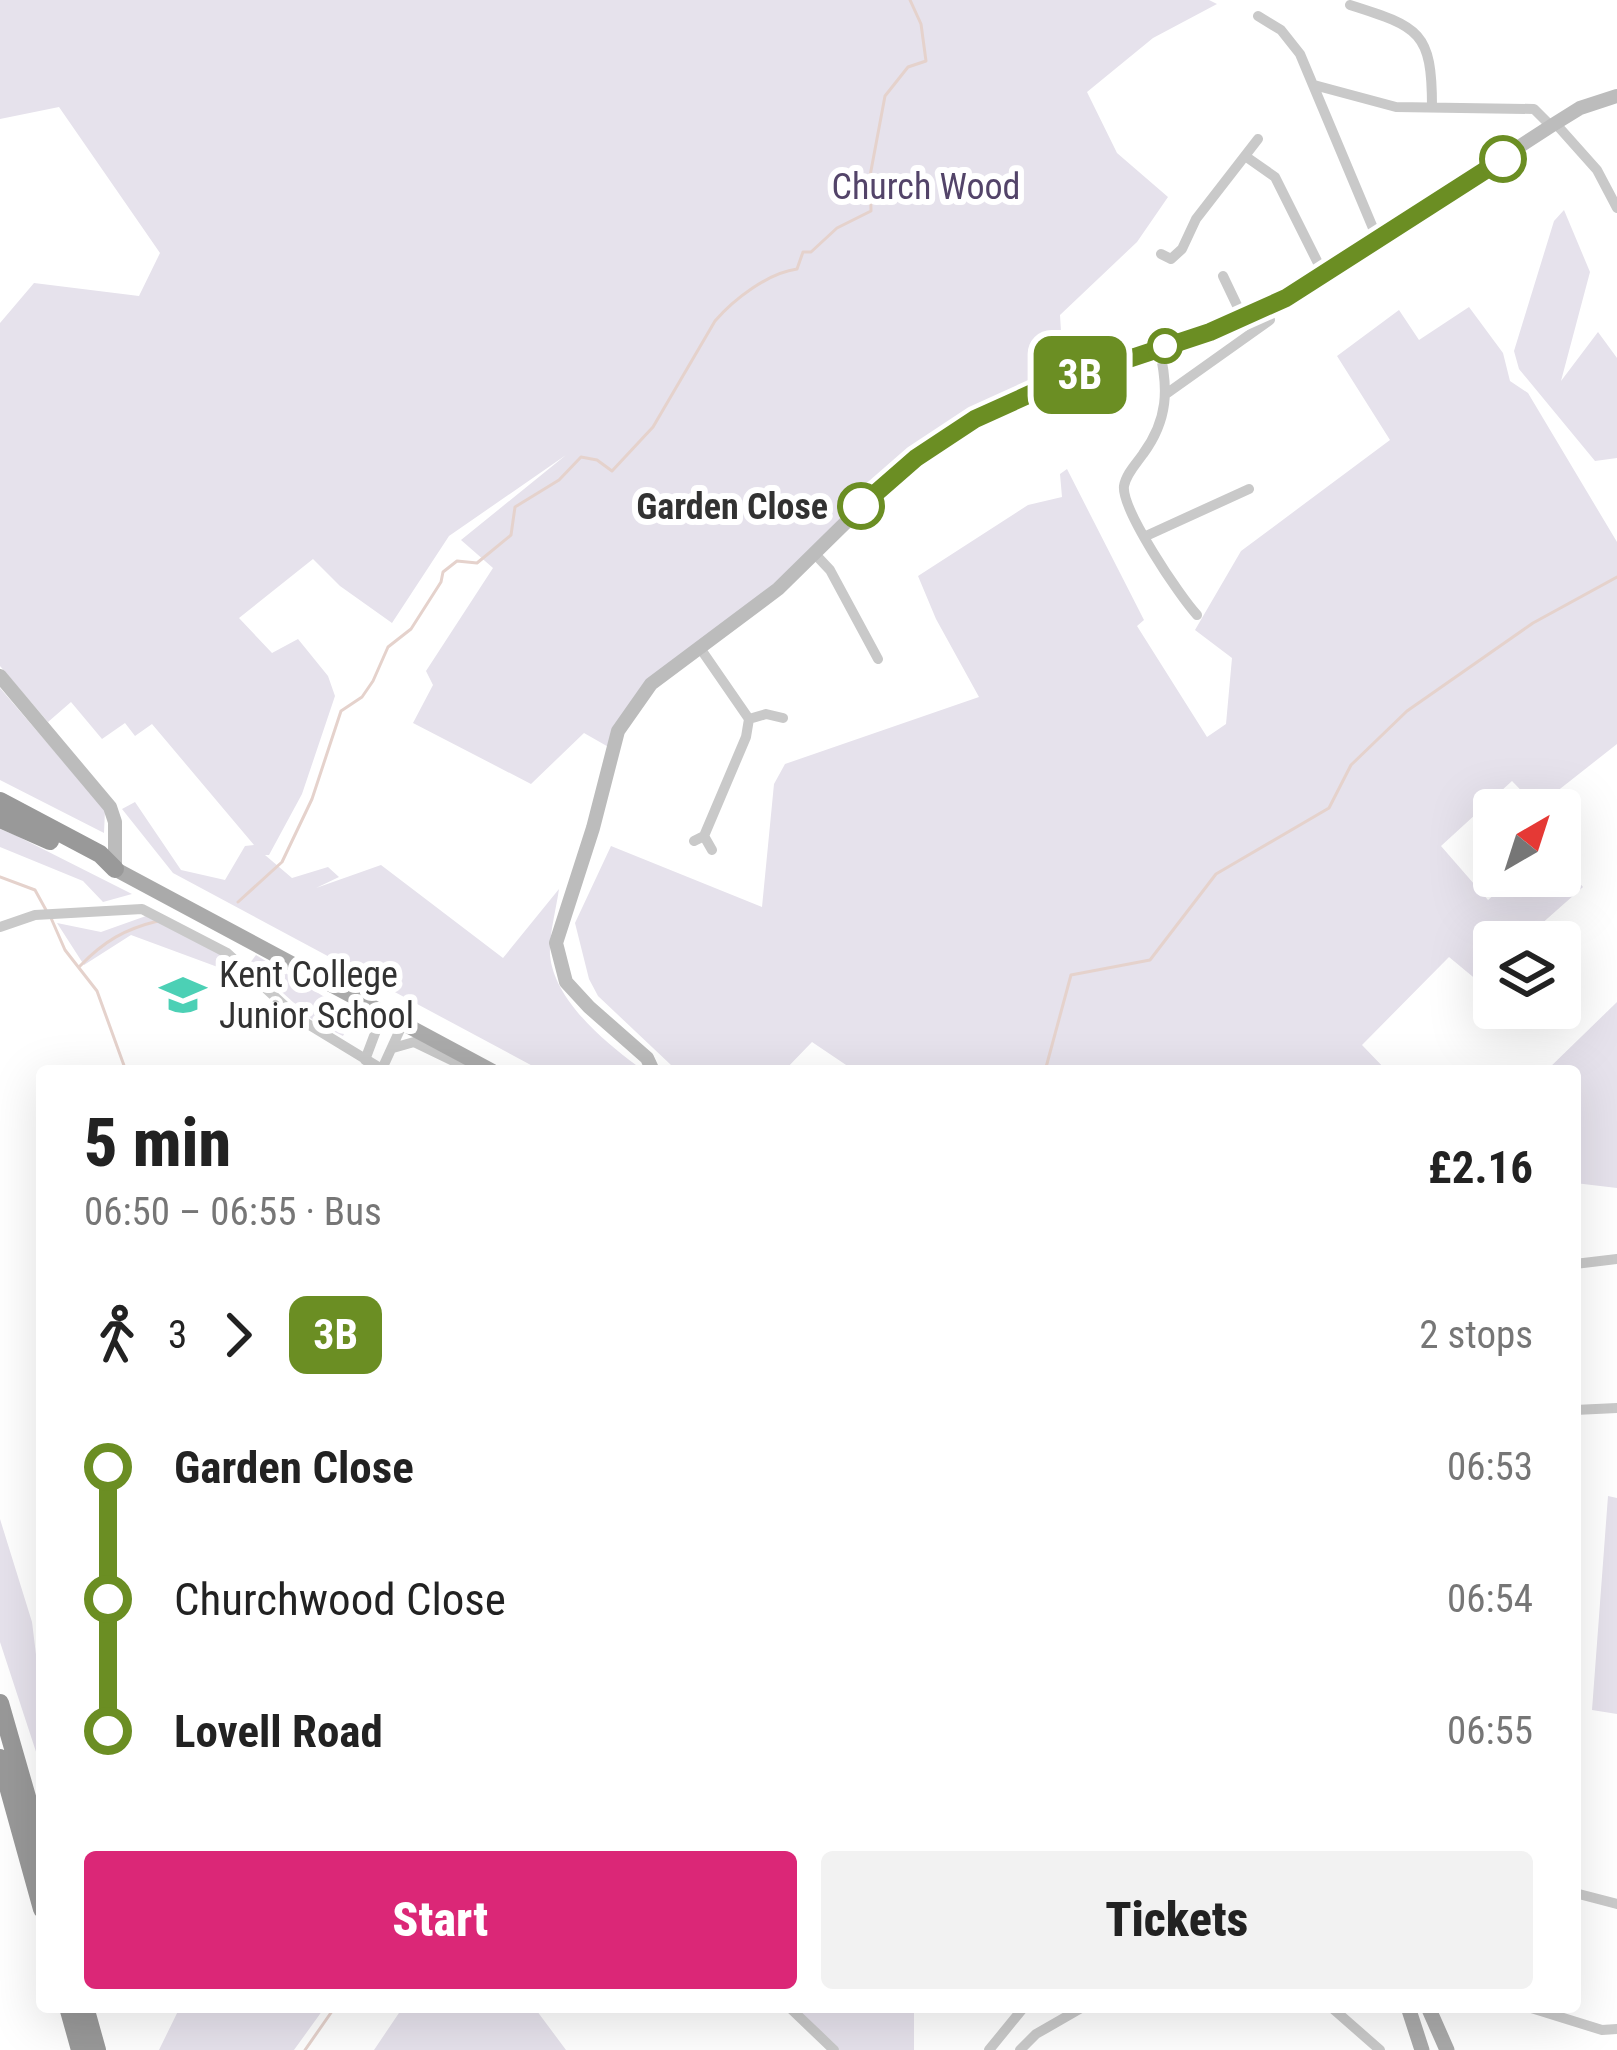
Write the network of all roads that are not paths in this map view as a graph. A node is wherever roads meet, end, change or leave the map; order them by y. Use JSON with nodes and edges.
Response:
{"nodes":[{"id":1,"x":1350,"y":7,"type":"edge"},
{"id":2,"x":1258,"y":16,"type":"dead end"},
{"id":3,"x":1315,"y":85,"type":"junction"},
{"id":4,"x":1617,"y":96,"type":"edge"},
{"id":5,"x":1432,"y":107,"type":"junction"},
{"id":6,"x":1534,"y":109,"type":"junction"},
{"id":7,"x":1553,"y":125,"type":"junction"},
{"id":8,"x":1532,"y":138,"type":"junction"},
{"id":9,"x":1258,"y":139,"type":"dead end"},
{"id":10,"x":1245,"y":156,"type":"junction"},
{"id":11,"x":1617,"y":208,"type":"edge"},
{"id":12,"x":1378,"y":239,"type":"junction"},
{"id":13,"x":1161,"y":254,"type":"dead end"},
{"id":14,"x":1223,"y":275,"type":"dead end"},
{"id":15,"x":1324,"y":275,"type":"junction"},
{"id":16,"x":1240,"y":319,"type":"junction"},
{"id":17,"x":1270,"y":320,"type":"dead end"},
{"id":18,"x":1247,"y":334,"type":"junction"},
{"id":19,"x":1159,"y":348,"type":"junction"},
{"id":20,"x":1166,"y":394,"type":"junction"},
{"id":21,"x":1249,"y":489,"type":"dead end"},
{"id":22,"x":1146,"y":536,"type":"junction"},
{"id":23,"x":814,"y":553,"type":"junction"},
{"id":24,"x":1197,"y":615,"type":"dead end"},
{"id":25,"x":700,"y":648,"type":"junction"},
{"id":26,"x":878,"y":659,"type":"dead end"},
{"id":27,"x":0,"y":676,"type":"edge"},
{"id":28,"x":784,"y":718,"type":"dead end"},
{"id":29,"x":749,"y":719,"type":"junction"},
{"id":30,"x":0,"y":801,"type":"edge"},
{"id":31,"x":0,"y":819,"type":"edge"},
{"id":32,"x":712,"y":850,"type":"dead end"},
{"id":33,"x":116,"y":868,"type":"junction"},
{"id":34,"x":0,"y":926,"type":"edge"},
{"id":35,"x":383,"y":1012,"type":"junction"},
{"id":36,"x":403,"y":1023,"type":"junction"},
{"id":37,"x":393,"y":1048,"type":"junction"},
{"id":38,"x":365,"y":1060,"type":"junction"},
{"id":39,"x":374,"y":1065,"type":"edge"},
{"id":40,"x":386,"y":1065,"type":"edge"},
{"id":41,"x":462,"y":1065,"type":"edge"},
{"id":42,"x":481,"y":1065,"type":"edge"},
{"id":43,"x":650,"y":1065,"type":"edge"},
{"id":44,"x":1617,"y":1258,"type":"edge"},
{"id":45,"x":1581,"y":1263,"type":"edge"},
{"id":46,"x":1617,"y":1408,"type":"edge"},
{"id":47,"x":1581,"y":1410,"type":"edge"},
{"id":48,"x":0,"y":1703,"type":"edge"},
{"id":49,"x":0,"y":1758,"type":"edge"},
{"id":50,"x":36,"y":1828,"type":"edge"},
{"id":51,"x":36,"y":1887,"type":"edge"},
{"id":52,"x":1581,"y":1895,"type":"edge"},
{"id":53,"x":1617,"y":1904,"type":"edge"},
{"id":54,"x":70,"y":2013,"type":"edge"},
{"id":55,"x":87,"y":2013,"type":"edge"},
{"id":56,"x":795,"y":2013,"type":"edge"},
{"id":57,"x":1019,"y":2013,"type":"edge"},
{"id":58,"x":1073,"y":2013,"type":"edge"},
{"id":59,"x":1337,"y":2013,"type":"edge"},
{"id":60,"x":1410,"y":2013,"type":"edge"},
{"id":61,"x":1431,"y":2013,"type":"edge"},
{"id":62,"x":1547,"y":2013,"type":"edge"},
{"id":63,"x":1617,"y":2029,"type":"edge"},
{"id":64,"x":80,"y":2050,"type":"edge"},
{"id":65,"x":97,"y":2050,"type":"edge"},
{"id":66,"x":834,"y":2050,"type":"edge"},
{"id":67,"x":989,"y":2050,"type":"edge"},
{"id":68,"x":1019,"y":2050,"type":"edge"},
{"id":69,"x":1380,"y":2050,"type":"edge"},
{"id":70,"x":1422,"y":2050,"type":"edge"},
{"id":71,"x":1448,"y":2050,"type":"edge"}],
"edges":[{"from":1,"to":5,"type":"street"},
{"from":2,"to":3,"type":"street"},
{"from":3,"to":5,"type":"street"},
{"from":3,"to":12,"type":"street"},
{"from":4,"to":7,"type":"street"},
{"from":5,"to":6,"type":"street"},
{"from":6,"to":7,"type":"street"},
{"from":6,"to":8,"type":"street"},
{"from":7,"to":8,"type":"street"},
{"from":7,"to":11,"type":"street"},
{"from":8,"to":12,"type":"street"},
{"from":9,"to":10,"type":"street"},
{"from":10,"to":13,"type":"street"},
{"from":10,"to":15,"type":"street"},
{"from":12,"to":15,"type":"street"},
{"from":14,"to":16,"type":"street"},
{"from":15,"to":16,"type":"street"},
{"from":16,"to":18,"type":"street"},
{"from":16,"to":19,"type":"street"},
{"from":17,"to":18,"type":"street"},
{"from":18,"to":20,"type":"street"},
{"from":19,"to":20,"type":"street"},
{"from":19,"to":23,"type":"street"},
{"from":20,"to":22,"type":"street"},
{"from":21,"to":22,"type":"street"},
{"from":22,"to":24,"type":"street"},
{"from":23,"to":25,"type":"street"},
{"from":23,"to":26,"type":"street"},
{"from":25,"to":29,"type":"street"},
{"from":25,"to":43,"type":"street"},
{"from":27,"to":33,"type":"street"},
{"from":28,"to":29,"type":"street"},
{"from":29,"to":32,"type":"street"},
{"from":30,"to":33,"type":"highway"},
{"from":31,"to":33,"type":"highway"},
{"from":33,"to":35,"type":"main road"},
{"from":34,"to":38,"type":"street"},
{"from":35,"to":36,"type":"main road"},
{"from":35,"to":38,"type":"street"},
{"from":36,"to":37,"type":"street"},
{"from":36,"to":42,"type":"main road"},
{"from":37,"to":40,"type":"street"},
{"from":37,"to":41,"type":"street"},
{"from":38,"to":39,"type":"street"},
{"from":44,"to":45,"type":"street"},
{"from":46,"to":47,"type":"street"},
{"from":48,"to":50,"type":"highway"},
{"from":49,"to":51,"type":"highway"},
{"from":52,"to":53,"type":"street"},
{"from":54,"to":64,"type":"highway"},
{"from":55,"to":65,"type":"highway"},
{"from":56,"to":66,"type":"street"},
{"from":57,"to":67,"type":"street"},
{"from":58,"to":68,"type":"street"},
{"from":59,"to":69,"type":"street"},
{"from":60,"to":70,"type":"main road"},
{"from":61,"to":71,"type":"main road"},
{"from":62,"to":63,"type":"street"}]}
